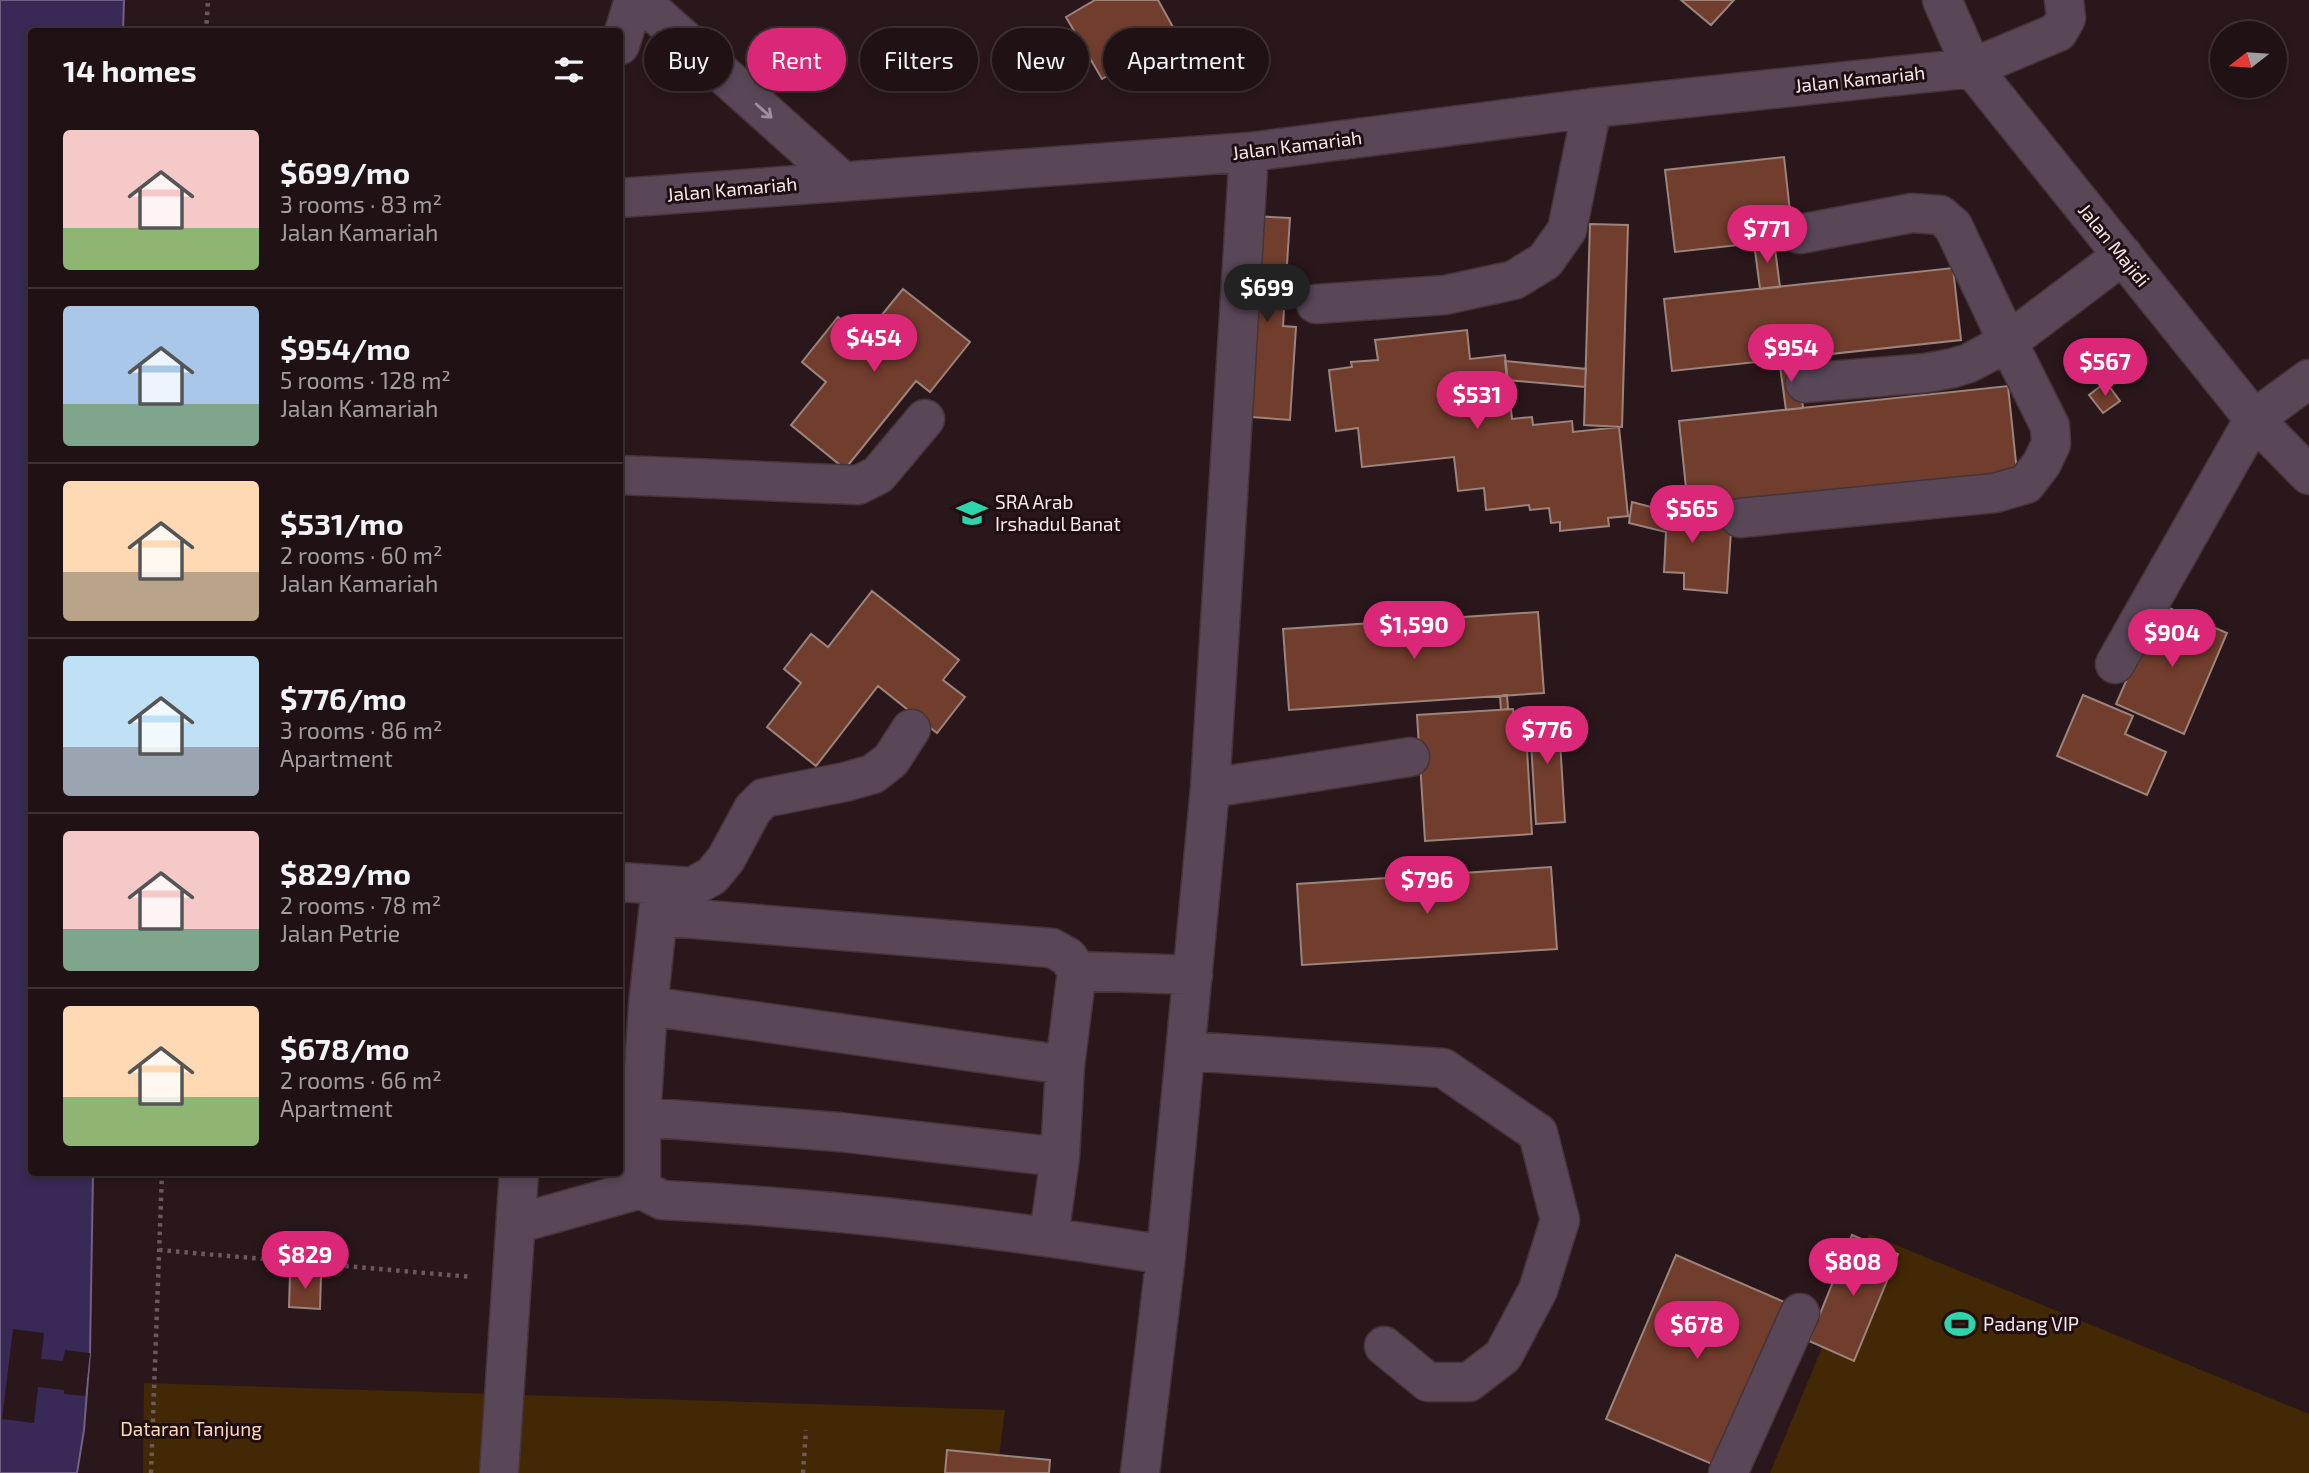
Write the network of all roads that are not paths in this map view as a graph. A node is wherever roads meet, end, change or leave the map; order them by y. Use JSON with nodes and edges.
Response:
{"nodes":[{"id":1,"x":634,"y":0,"type":"edge"},
{"id":2,"x":640,"y":0,"type":"edge"},
{"id":3,"x":1942,"y":0,"type":"edge"},
{"id":4,"x":2064,"y":0,"type":"edge"},
{"id":5,"x":623,"y":35,"type":"edge"},
{"id":6,"x":1972,"y":68,"type":"junction"},
{"id":7,"x":1592,"y":108,"type":"junction"},
{"id":8,"x":1249,"y":152,"type":"junction"},
{"id":9,"x":841,"y":180,"type":"junction"},
{"id":10,"x":623,"y":198,"type":"edge"},
{"id":11,"x":1800,"y":234,"type":"dead end"},
{"id":12,"x":2123,"y":255,"type":"junction"},
{"id":13,"x":1316,"y":304,"type":"dead end"},
{"id":14,"x":2008,"y":342,"type":"junction"},
{"id":15,"x":2309,"y":379,"type":"edge"},
{"id":16,"x":1805,"y":383,"type":"dead end"},
{"id":17,"x":925,"y":419,"type":"dead end"},
{"id":18,"x":2254,"y":419,"type":"junction"},
{"id":19,"x":623,"y":475,"type":"edge"},
{"id":20,"x":2309,"y":475,"type":"edge"},
{"id":21,"x":1740,"y":517,"type":"dead end"},
{"id":22,"x":2115,"y":664,"type":"dead end"},
{"id":23,"x":911,"y":729,"type":"dead end"},
{"id":24,"x":1410,"y":757,"type":"dead end"},
{"id":25,"x":1210,"y":788,"type":"junction"},
{"id":26,"x":623,"y":883,"type":"edge"},
{"id":27,"x":660,"y":901,"type":"junction"},
{"id":28,"x":1077,"y":971,"type":"junction"},
{"id":29,"x":1193,"y":975,"type":"junction"},
{"id":30,"x":648,"y":1006,"type":"junction"},
{"id":31,"x":1187,"y":1051,"type":"junction"},
{"id":32,"x":1065,"y":1065,"type":"junction"},
{"id":33,"x":641,"y":1117,"type":"junction"},
{"id":34,"x":1060,"y":1157,"type":"junction"},
{"id":35,"x":519,"y":1176,"type":"edge"},
{"id":36,"x":641,"y":1189,"type":"junction"},
{"id":37,"x":516,"y":1224,"type":"junction"},
{"id":38,"x":1049,"y":1236,"type":"junction"},
{"id":39,"x":1166,"y":1255,"type":"junction"},
{"id":40,"x":1800,"y":1313,"type":"dead end"},
{"id":41,"x":1384,"y":1346,"type":"dead end"},
{"id":42,"x":499,"y":1473,"type":"edge"},
{"id":43,"x":1140,"y":1473,"type":"edge"},
{"id":44,"x":1728,"y":1473,"type":"edge"}],
"edges":[{"from":1,"to":5,"type":"street"},
{"from":2,"to":9,"type":"street","one_way":true},
{"from":3,"to":6,"type":"street","name":"Jalan Majidi"},
{"from":4,"to":6,"type":"street","name":"Jalan Kamariah"},
{"from":6,"to":7,"type":"street","name":"Jalan Kamariah"},
{"from":6,"to":12,"type":"street","name":"Jalan Majidi"},
{"from":7,"to":8,"type":"street","name":"Jalan Kamariah"},
{"from":7,"to":13,"type":"street"},
{"from":8,"to":9,"type":"street","name":"Jalan Kamariah"},
{"from":8,"to":25,"type":"street"},
{"from":9,"to":10,"type":"street","name":"Jalan Kamariah"},
{"from":11,"to":14,"type":"street"},
{"from":12,"to":14,"type":"street"},
{"from":12,"to":18,"type":"street","name":"Jalan Majidi"},
{"from":14,"to":16,"type":"street"},
{"from":14,"to":21,"type":"street"},
{"from":15,"to":18,"type":"street"},
{"from":17,"to":19,"type":"street"},
{"from":18,"to":20,"type":"street","name":"Jalan Majidi"},
{"from":18,"to":22,"type":"street"},
{"from":23,"to":27,"type":"street"},
{"from":24,"to":25,"type":"street"},
{"from":25,"to":29,"type":"street"},
{"from":26,"to":27,"type":"street"},
{"from":27,"to":28,"type":"street"},
{"from":27,"to":30,"type":"street"},
{"from":28,"to":29,"type":"street"},
{"from":28,"to":32,"type":"street"},
{"from":29,"to":31,"type":"street"},
{"from":30,"to":32,"type":"street"},
{"from":30,"to":33,"type":"street"},
{"from":31,"to":39,"type":"street"},
{"from":31,"to":41,"type":"street"},
{"from":32,"to":34,"type":"street"},
{"from":33,"to":34,"type":"street"},
{"from":33,"to":36,"type":"street"},
{"from":34,"to":38,"type":"street"},
{"from":35,"to":37,"type":"street"},
{"from":36,"to":37,"type":"street"},
{"from":36,"to":38,"type":"street"},
{"from":37,"to":42,"type":"street"},
{"from":38,"to":39,"type":"street"},
{"from":39,"to":43,"type":"street"},
{"from":40,"to":44,"type":"street"}]}
